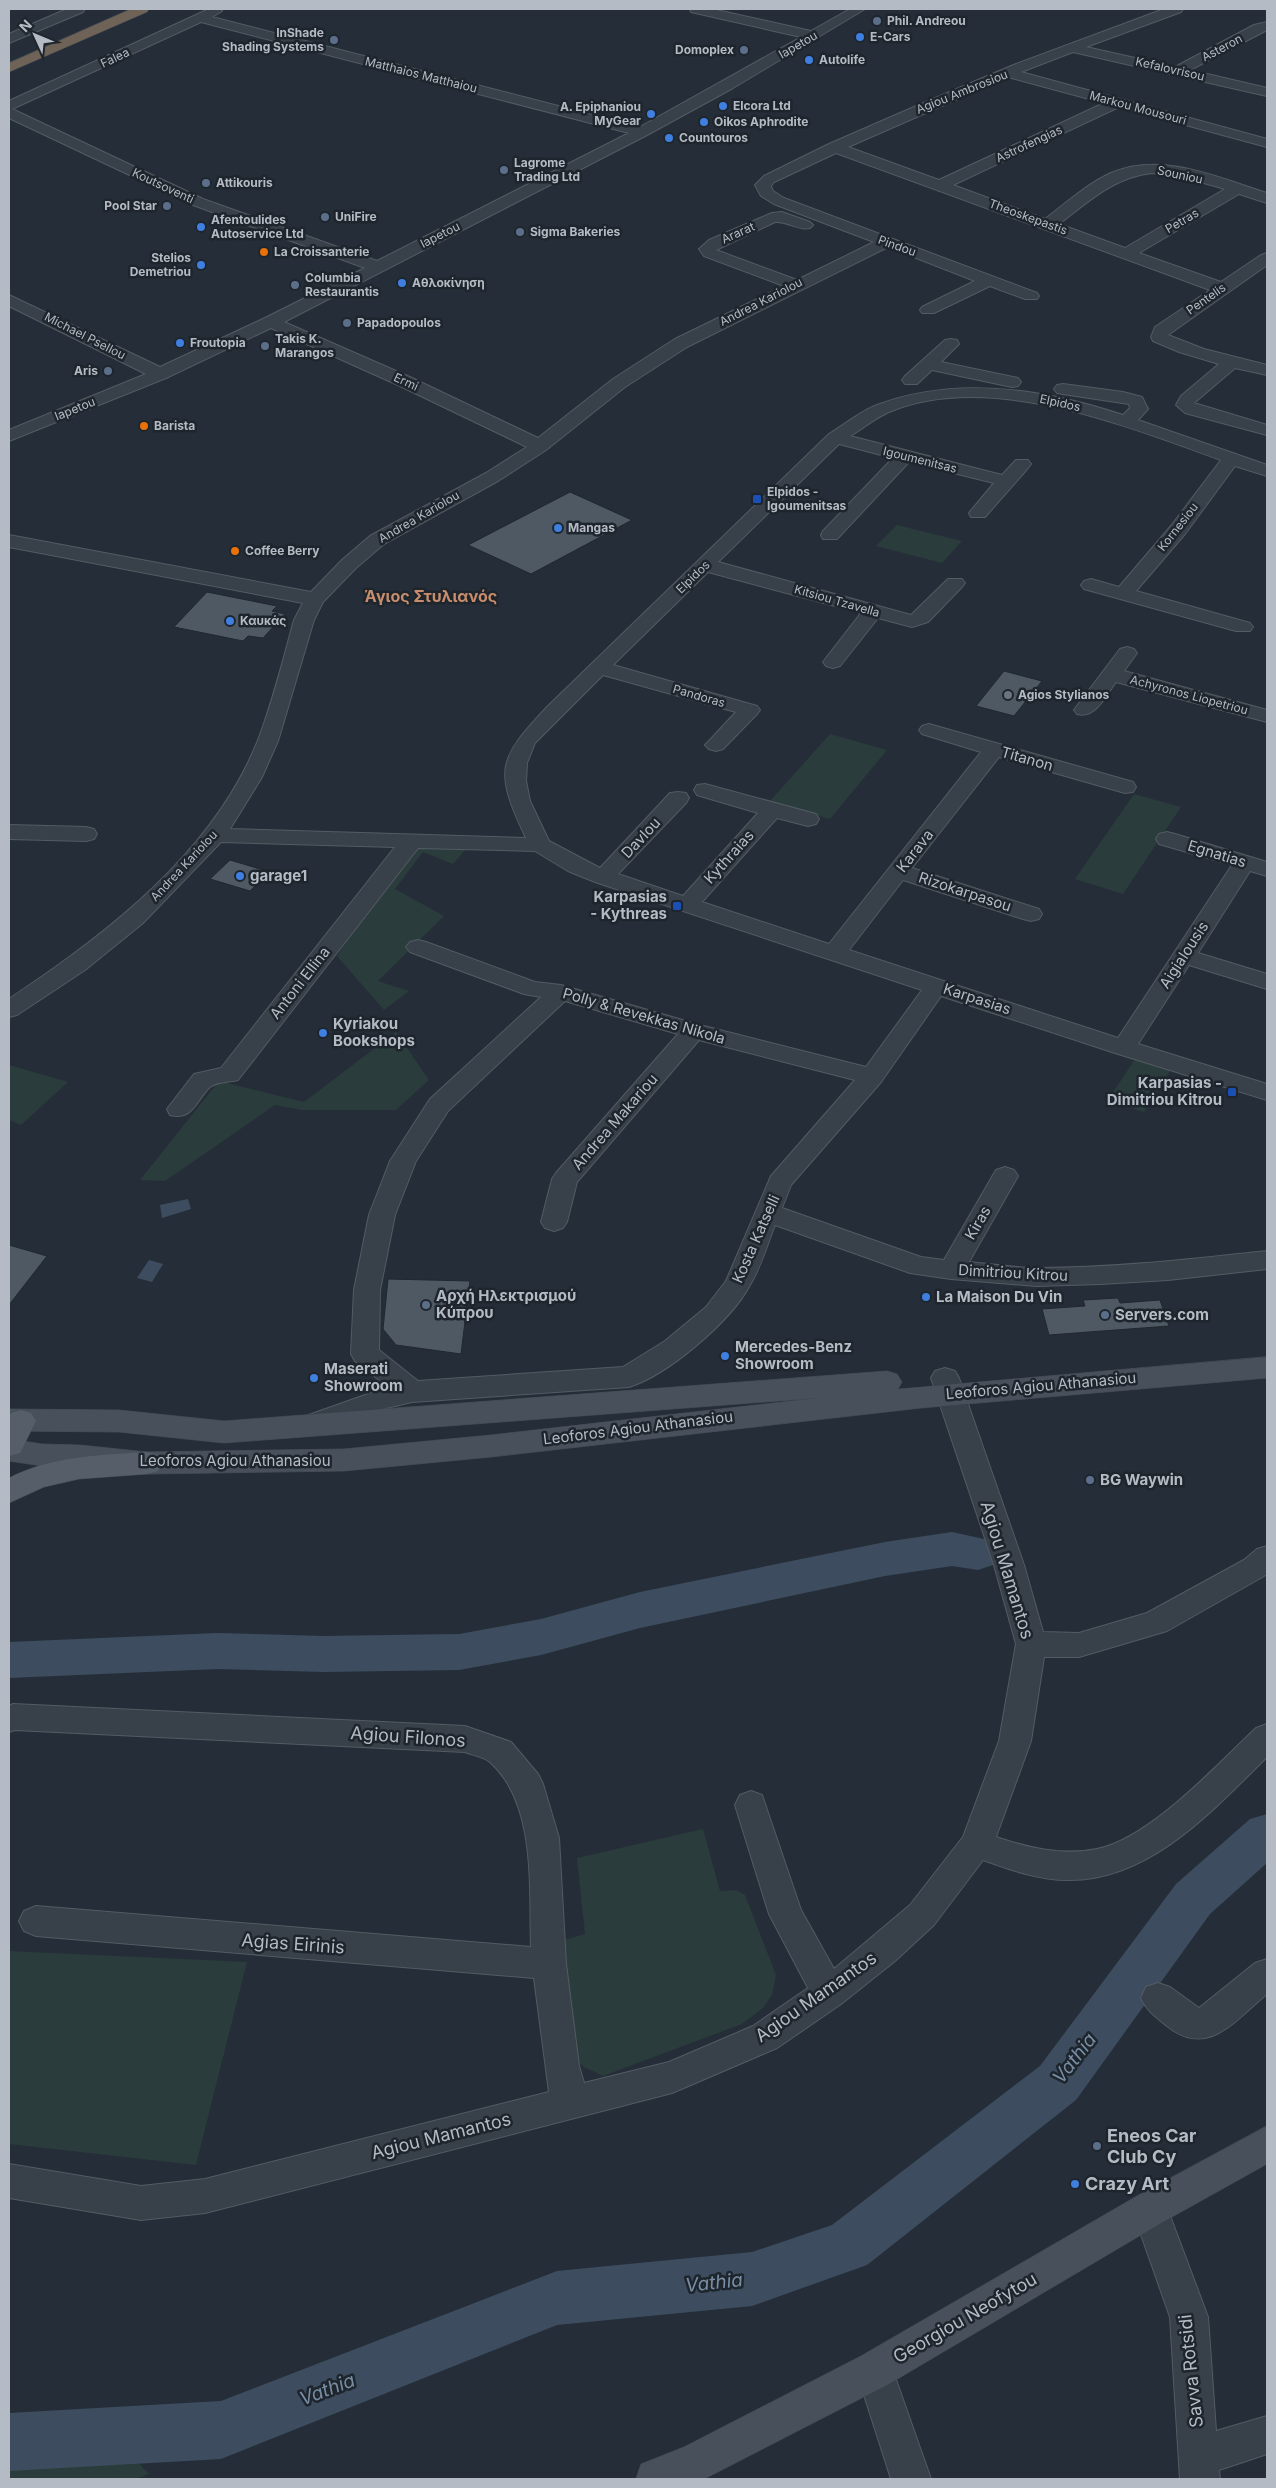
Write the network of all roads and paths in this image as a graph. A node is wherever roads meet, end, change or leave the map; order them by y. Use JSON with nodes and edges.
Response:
{"nodes":[{"id":1,"x":78,"y":9,"type":"edge"},
{"id":2,"x":118,"y":9,"type":"edge"},
{"id":3,"x":142,"y":9,"type":"edge"},
{"id":4,"x":220,"y":9,"type":"edge"},
{"id":5,"x":696,"y":9,"type":"edge"},
{"id":6,"x":859,"y":9,"type":"edge"},
{"id":7,"x":1176,"y":9,"type":"edge"},
{"id":8,"x":200,"y":18,"type":"junction"},
{"id":9,"x":1267,"y":26,"type":"edge"},
{"id":10,"x":813,"y":36,"type":"junction"},
{"id":11,"x":9,"y":39,"type":"edge"},
{"id":12,"x":1073,"y":48,"type":"junction"},
{"id":13,"x":9,"y":57,"type":"edge"},
{"id":14,"x":9,"y":70,"type":"edge"},
{"id":15,"x":1178,"y":71,"type":"junction"},
{"id":16,"x":1008,"y":73,"type":"junction"},
{"id":17,"x":1267,"y":92,"type":"edge"},
{"id":18,"x":1117,"y":103,"type":"junction"},
{"id":19,"x":9,"y":106,"type":"edge"},
{"id":20,"x":9,"y":113,"type":"edge"},
{"id":21,"x":1267,"y":131,"type":"edge"},
{"id":22,"x":642,"y":132,"type":"junction"},
{"id":23,"x":1252,"y":138,"type":"junction"},
{"id":24,"x":1267,"y":142,"type":"edge"},
{"id":25,"x":834,"y":147,"type":"junction"},
{"id":26,"x":941,"y":185,"type":"junction"},
{"id":27,"x":1236,"y":189,"type":"junction"},
{"id":28,"x":766,"y":193,"type":"joint"},
{"id":29,"x":1267,"y":198,"type":"edge"},
{"id":30,"x":1048,"y":224,"type":"junction"},
{"id":31,"x":805,"y":225,"type":"dead end"},
{"id":32,"x":886,"y":242,"type":"junction"},
{"id":33,"x":1127,"y":253,"type":"junction"},
{"id":34,"x":1267,"y":258,"type":"edge"},
{"id":35,"x":378,"y":267,"type":"junction"},
{"id":36,"x":990,"y":280,"type":"junction"},
{"id":37,"x":796,"y":285,"type":"junction"},
{"id":38,"x":1221,"y":288,"type":"junction"},
{"id":39,"x":1030,"y":296,"type":"dead end"},
{"id":40,"x":9,"y":300,"type":"edge"},
{"id":41,"x":928,"y":310,"type":"dead end"},
{"id":42,"x":271,"y":322,"type":"junction"},
{"id":43,"x":951,"y":344,"type":"dead end"},
{"id":44,"x":1231,"y":362,"type":"junction"},
{"id":45,"x":928,"y":364,"type":"junction"},
{"id":46,"x":1267,"y":370,"type":"edge"},
{"id":47,"x":160,"y":374,"type":"junction"},
{"id":48,"x":911,"y":380,"type":"dead end"},
{"id":49,"x":1126,"y":422,"type":"junction"},
{"id":50,"x":1267,"y":430,"type":"edge"},
{"id":51,"x":9,"y":436,"type":"edge"},
{"id":52,"x":835,"y":438,"type":"junction"},
{"id":53,"x":540,"y":446,"type":"junction"},
{"id":54,"x":905,"y":456,"type":"junction"},
{"id":55,"x":1231,"y":459,"type":"junction"},
{"id":56,"x":1022,"y":464,"type":"dead end"},
{"id":57,"x":1267,"y":471,"type":"edge"},
{"id":58,"x":1006,"y":481,"type":"junction"},
{"id":59,"x":978,"y":513,"type":"dead end"},
{"id":60,"x":830,"y":535,"type":"dead end"},
{"id":61,"x":9,"y":541,"type":"edge"},
{"id":62,"x":706,"y":565,"type":"junction"},
{"id":63,"x":955,"y":583,"type":"dead end"},
{"id":64,"x":1091,"y":585,"type":"dead end"},
{"id":65,"x":1123,"y":594,"type":"junction"},
{"id":66,"x":315,"y":599,"type":"junction"},
{"id":67,"x":873,"y":611,"type":"junction"},
{"id":68,"x":1243,"y":627,"type":"dead end"},
{"id":69,"x":1127,"y":653,"type":"dead end"},
{"id":70,"x":833,"y":662,"type":"dead end"},
{"id":71,"x":602,"y":668,"type":"junction"},
{"id":72,"x":1111,"y":674,"type":"junction"},
{"id":73,"x":1084,"y":710,"type":"dead end"},
{"id":74,"x":1267,"y":716,"type":"edge"},
{"id":75,"x":929,"y":730,"type":"dead end"},
{"id":76,"x":716,"y":745,"type":"dead end"},
{"id":77,"x":994,"y":749,"type":"junction"},
{"id":78,"x":1125,"y":787,"type":"dead end"},
{"id":79,"x":705,"y":790,"type":"dead end"},
{"id":80,"x":678,"y":798,"type":"dead end"},
{"id":81,"x":772,"y":810,"type":"junction"},
{"id":82,"x":808,"y":819,"type":"dead end"},
{"id":83,"x":9,"y":832,"type":"edge"},
{"id":84,"x":86,"y":834,"type":"dead end"},
{"id":85,"x":215,"y":835,"type":"junction"},
{"id":86,"x":1166,"y":839,"type":"dead end"},
{"id":87,"x":411,"y":842,"type":"junction"},
{"id":88,"x":540,"y":845,"type":"junction"},
{"id":89,"x":1245,"y":862,"type":"junction"},
{"id":90,"x":1267,"y":869,"type":"edge"},
{"id":91,"x":899,"y":871,"type":"junction"},
{"id":92,"x":603,"y":877,"type":"junction"},
{"id":93,"x":687,"y":905,"type":"junction"},
{"id":94,"x":1031,"y":914,"type":"dead end"},
{"id":95,"x":418,"y":947,"type":"dead end"},
{"id":96,"x":834,"y":953,"type":"junction"},
{"id":97,"x":1184,"y":956,"type":"junction"},
{"id":98,"x":1267,"y":982,"type":"edge"},
{"id":99,"x":937,"y":985,"type":"junction"},
{"id":100,"x":560,"y":992,"type":"junction"},
{"id":101,"x":9,"y":1010,"type":"edge"},
{"id":102,"x":694,"y":1031,"type":"junction"},
{"id":103,"x":1124,"y":1048,"type":"junction"},
{"id":104,"x":872,"y":1076,"type":"junction"},
{"id":105,"x":1267,"y":1092,"type":"edge"},
{"id":106,"x":179,"y":1109,"type":"dead end"},
{"id":107,"x":1005,"y":1176,"type":"dead end"},
{"id":108,"x":768,"y":1213,"type":"junction"},
{"id":109,"x":554,"y":1222,"type":"dead end"},
{"id":110,"x":1267,"y":1260,"type":"edge"},
{"id":111,"x":951,"y":1270,"type":"junction"},
{"id":112,"x":1267,"y":1351,"type":"edge"},
{"id":113,"x":1267,"y":1367,"type":"edge"},
{"id":114,"x":948,"y":1386,"type":"junction"},
{"id":115,"x":412,"y":1392,"type":"junction"},
{"id":116,"x":304,"y":1427,"type":"junction"},
{"id":117,"x":13,"y":1428,"type":"edge"},
{"id":118,"x":9,"y":1450,"type":"edge"},
{"id":119,"x":147,"y":1463,"type":"junction"},
{"id":120,"x":9,"y":1492,"type":"edge"},
{"id":121,"x":1267,"y":1557,"type":"edge"},
{"id":122,"x":1031,"y":1644,"type":"junction"},
{"id":123,"x":9,"y":1719,"type":"edge"},
{"id":124,"x":1267,"y":1737,"type":"edge"},
{"id":125,"x":751,"y":1805,"type":"dead end"},
{"id":126,"x":977,"y":1844,"type":"junction"},
{"id":127,"x":36,"y":1921,"type":"dead end"},
{"id":128,"x":549,"y":1964,"type":"junction"},
{"id":129,"x":1267,"y":1974,"type":"edge"},
{"id":130,"x":829,"y":1992,"type":"junction"},
{"id":131,"x":1158,"y":1998,"type":"dead end"},
{"id":132,"x":567,"y":2104,"type":"junction"},
{"id":133,"x":1267,"y":2144,"type":"edge"},
{"id":134,"x":9,"y":2181,"type":"edge"},
{"id":135,"x":1150,"y":2209,"type":"junction"},
{"id":136,"x":875,"y":2370,"type":"junction"},
{"id":137,"x":1267,"y":2435,"type":"edge"},
{"id":138,"x":1200,"y":2468,"type":"edge"},
{"id":139,"x":656,"y":2479,"type":"edge"},
{"id":140,"x":911,"y":2479,"type":"edge"}],
"edges":[{"from":1,"to":11,"type":"street"},
{"from":2,"to":13,"type":"highway"},
{"from":3,"to":14,"type":"highway"},
{"from":4,"to":8,"type":"street","name":"Falea"},
{"from":5,"to":10,"type":"street"},
{"from":6,"to":10,"type":"street","name":"Iapetou"},
{"from":7,"to":12,"type":"street","name":"Agiou Ambrosiou"},
{"from":8,"to":19,"type":"street","name":"Falea"},
{"from":8,"to":22,"type":"street","name":"Matthaios Matthaiou"},
{"from":9,"to":15,"type":"street","name":"Asteron"},
{"from":10,"to":22,"type":"street","name":"Iapetou"},
{"from":12,"to":15,"type":"street","name":"Kefalovrisou"},
{"from":12,"to":16,"type":"street","name":"Agiou Ambrosiou"},
{"from":15,"to":17,"type":"street","name":"Kefalovrisou"},
{"from":16,"to":18,"type":"street","name":"Markou Mousouri"},
{"from":16,"to":25,"type":"street","name":"Agiou Ambrosiou"},
{"from":18,"to":23,"type":"street","name":"Markou Mousouri"},
{"from":18,"to":26,"type":"street","name":"Astrofengias"},
{"from":20,"to":35,"type":"street","name":"Koutsoventi"},
{"from":21,"to":23,"type":"street"},
{"from":22,"to":35,"type":"street","name":"Iapetou"},
{"from":23,"to":24,"type":"street","name":"Markou Mousouri"},
{"from":25,"to":26,"type":"street","name":"Theoskepastis"},
{"from":25,"to":28,"type":"street","name":"Agiou Ambrosiou"},
{"from":26,"to":30,"type":"street","name":"Theoskepastis"},
{"from":27,"to":29,"type":"street","name":"Souniou"},
{"from":27,"to":30,"type":"street","name":"Souniou"},
{"from":27,"to":33,"type":"street","name":"Petras"},
{"from":28,"to":32,"type":"street","name":"Pindou"},
{"from":30,"to":33,"type":"street","name":"Theoskepastis"},
{"from":31,"to":37,"type":"street","name":"Ararat"},
{"from":32,"to":36,"type":"street","name":"Pindou"},
{"from":32,"to":37,"type":"street","name":"Andrea Kariolou"},
{"from":33,"to":38,"type":"street","name":"Theoskepastis"},
{"from":34,"to":38,"type":"street","name":"Pentelis"},
{"from":35,"to":42,"type":"street","name":"Iapetou"},
{"from":36,"to":39,"type":"street","name":"Pindou"},
{"from":36,"to":41,"type":"street"},
{"from":37,"to":53,"type":"street","name":"Andrea Kariolou"},
{"from":38,"to":44,"type":"street","name":"Pentelis"},
{"from":40,"to":47,"type":"street","name":"Michael Psellou"},
{"from":42,"to":47,"type":"street","name":"Iapetou"},
{"from":42,"to":53,"type":"street","name":"Ermi"},
{"from":43,"to":45,"type":"street"},
{"from":44,"to":46,"type":"street"},
{"from":44,"to":50,"type":"street"},
{"from":45,"to":48,"type":"street"},
{"from":45,"to":49,"type":"street"},
{"from":47,"to":51,"type":"street","name":"Iapetou"},
{"from":49,"to":52,"type":"street","name":"Elpidos"},
{"from":49,"to":55,"type":"street","name":"Elpidos"},
{"from":52,"to":54,"type":"street","name":"Igoumenitsas"},
{"from":52,"to":62,"type":"street","name":"Elpidos"},
{"from":53,"to":66,"type":"street","name":"Andrea Kariolou"},
{"from":54,"to":58,"type":"street","name":"Igoumenitsas"},
{"from":54,"to":60,"type":"street"},
{"from":55,"to":57,"type":"street","name":"Elpidos"},
{"from":55,"to":65,"type":"street","name":"Kornesiou"},
{"from":56,"to":58,"type":"street"},
{"from":58,"to":59,"type":"street"},
{"from":61,"to":66,"type":"street"},
{"from":62,"to":67,"type":"street","name":"Kitsiou Tzavella"},
{"from":62,"to":71,"type":"street","name":"Elpidos"},
{"from":63,"to":67,"type":"street","name":"Kitsiou Tzavella"},
{"from":64,"to":65,"type":"street"},
{"from":65,"to":68,"type":"street"},
{"from":66,"to":85,"type":"street","name":"Andrea Kariolou"},
{"from":67,"to":70,"type":"street"},
{"from":69,"to":72,"type":"street","name":"Achyronos Liopetriou"},
{"from":71,"to":76,"type":"street","name":"Pandoras"},
{"from":71,"to":88,"type":"street","name":"Elpidos"},
{"from":72,"to":73,"type":"street","name":"Achyronos Liopetriou"},
{"from":72,"to":74,"type":"street","name":"Achyronos Liopetriou"},
{"from":75,"to":77,"type":"street","name":"Titanon"},
{"from":77,"to":78,"type":"street","name":"Titanon"},
{"from":77,"to":91,"type":"street","name":"Karava"},
{"from":79,"to":81,"type":"street"},
{"from":80,"to":92,"type":"street","name":"Davlou"},
{"from":81,"to":82,"type":"street"},
{"from":81,"to":93,"type":"street","name":"Kythraias"},
{"from":83,"to":84,"type":"street"},
{"from":85,"to":87,"type":"street"},
{"from":85,"to":101,"type":"street","name":"Andrea Kariolou"},
{"from":86,"to":89,"type":"street","name":"Egnatias"},
{"from":87,"to":88,"type":"street"},
{"from":87,"to":106,"type":"street","name":"Antoni Ellina"},
{"from":88,"to":92,"type":"street"},
{"from":89,"to":90,"type":"street","name":"Egnatias"},
{"from":89,"to":97,"type":"street","name":"Aigialousis"},
{"from":91,"to":94,"type":"street","name":"Rizokarpasou"},
{"from":91,"to":96,"type":"street","name":"Karava"},
{"from":92,"to":93,"type":"street"},
{"from":93,"to":96,"type":"street","name":"Karpasias"},
{"from":95,"to":100,"type":"street","name":"Polly & Revekkas Nikola"},
{"from":96,"to":99,"type":"street","name":"Karpasias"},
{"from":97,"to":98,"type":"street"},
{"from":97,"to":103,"type":"street","name":"Aigialousis"},
{"from":99,"to":103,"type":"street","name":"Karpasias"},
{"from":99,"to":104,"type":"street","name":"Kosta Katselli"},
{"from":100,"to":102,"type":"street","name":"Polly & Revekkas Nikola"},
{"from":100,"to":115,"type":"street"},
{"from":102,"to":104,"type":"street","name":"Polly & Revekkas Nikola"},
{"from":102,"to":109,"type":"street","name":"Andrea Makariou"},
{"from":103,"to":105,"type":"street","name":"Karpasias"},
{"from":104,"to":108,"type":"street","name":"Kosta Katselli"},
{"from":107,"to":111,"type":"street","name":"Kiras"},
{"from":108,"to":111,"type":"street","name":"Dimitriou Kitrou"},
{"from":108,"to":115,"type":"street","name":"Kosta Katselli"},
{"from":110,"to":111,"type":"street","name":"Dimitriou Kitrou"},
{"from":112,"to":114,"type":"main road","name":"Leoforos Agiou Athanasiou"},
{"from":113,"to":114,"type":"main road","name":"Leoforos Agiou Athanasiou"},
{"from":114,"to":116,"type":"main road","name":"Leoforos Agiou Athanasiou"},
{"from":114,"to":119,"type":"main road","name":"Leoforos Agiou Athanasiou"},
{"from":114,"to":122,"type":"street","name":"Agiou Mamantos"},
{"from":115,"to":116,"type":"street","name":"Kosta Katselli"},
{"from":116,"to":117,"type":"main road","name":"Leoforos Agiou Athanasiou"},
{"from":118,"to":119,"type":"main road","name":"Leoforos Agiou Athanasiou"},
{"from":119,"to":120,"type":"main road"},
{"from":121,"to":122,"type":"street"},
{"from":122,"to":126,"type":"street","name":"Agiou Mamantos"},
{"from":123,"to":128,"type":"street","name":"Agiou Filonos"},
{"from":124,"to":126,"type":"street"},
{"from":125,"to":130,"type":"street"},
{"from":126,"to":130,"type":"street","name":"Agiou Mamantos"},
{"from":127,"to":128,"type":"street","name":"Agias Eirinis"},
{"from":128,"to":132,"type":"street","name":"Agiou Filonos"},
{"from":129,"to":131,"type":"street"},
{"from":130,"to":132,"type":"street","name":"Agiou Mamantos"},
{"from":132,"to":134,"type":"street","name":"Agiou Mamantos"},
{"from":133,"to":135,"type":"main road","name":"Georgiou Neofytou"},
{"from":135,"to":136,"type":"main road","name":"Georgiou Neofytou"},
{"from":135,"to":138,"type":"street","name":"Savva Rotsidi"},
{"from":136,"to":139,"type":"main road","name":"Georgiou Neofytou"},
{"from":136,"to":140,"type":"street"},
{"from":137,"to":138,"type":"street"}]}
